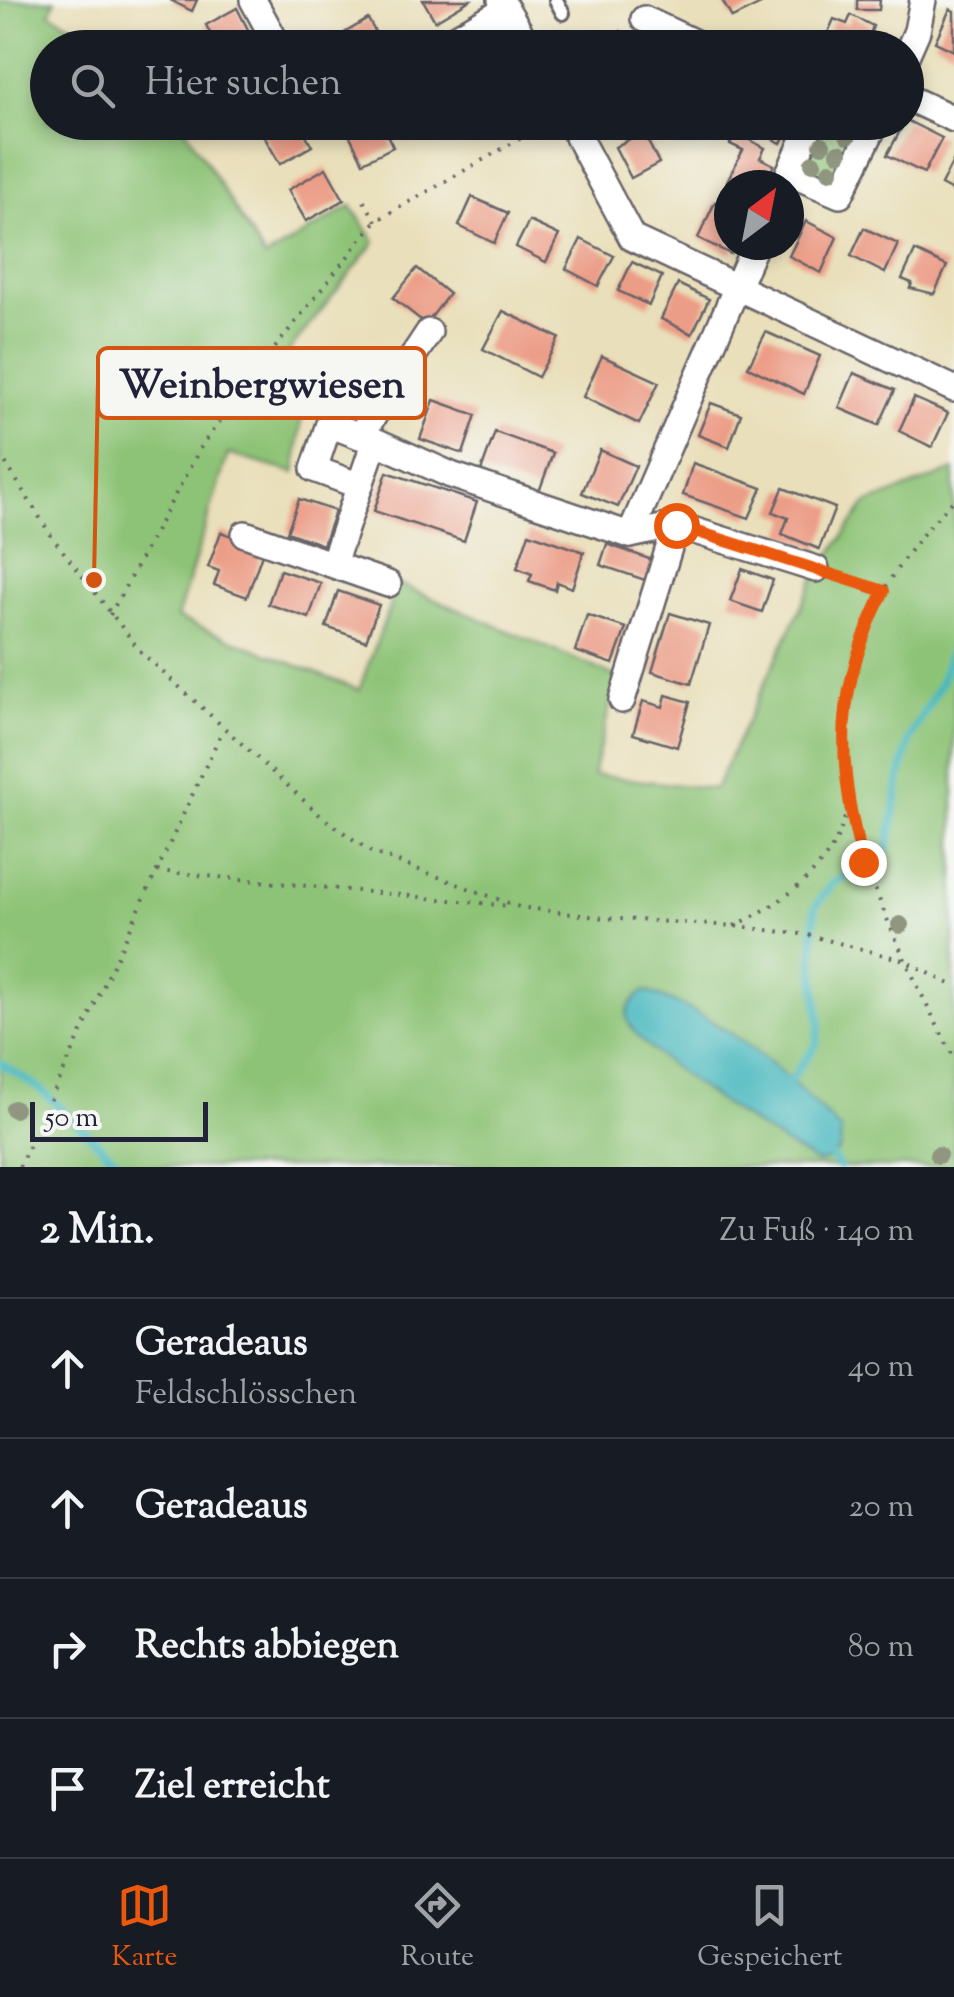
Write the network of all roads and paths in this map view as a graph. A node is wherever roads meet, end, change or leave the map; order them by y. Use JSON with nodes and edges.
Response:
{"nodes":[{"id":1,"x":253,"y":0,"type":"edge"},
{"id":2,"x":556,"y":0,"type":"edge"},
{"id":3,"x":923,"y":0,"type":"edge"},
{"id":4,"x":503,"y":4,"type":"edge"},
{"id":5,"x":563,"y":14,"type":"dead end"},
{"id":6,"x":644,"y":19,"type":"joint"},
{"id":7,"x":269,"y":30,"type":"edge"},
{"id":8,"x":465,"y":30,"type":"edge"},
{"id":9,"x":518,"y":30,"type":"edge"},
{"id":10,"x":625,"y":30,"type":"edge"},
{"id":11,"x":668,"y":30,"type":"edge"},
{"id":12,"x":917,"y":30,"type":"edge"},
{"id":13,"x":924,"y":106,"type":"edge"},
{"id":14,"x":954,"y":120,"type":"edge"},
{"id":15,"x":517,"y":140,"type":"edge"},
{"id":16,"x":580,"y":140,"type":"edge"},
{"id":17,"x":804,"y":140,"type":"edge"},
{"id":18,"x":867,"y":140,"type":"edge"},
{"id":19,"x":790,"y":170,"type":"edge"},
{"id":20,"x":804,"y":184,"type":"edge"},
{"id":21,"x":364,"y":202,"type":"dead end"},
{"id":22,"x":376,"y":221,"type":"junction"},
{"id":23,"x":748,"y":260,"type":"edge"},
{"id":24,"x":734,"y":288,"type":"junction"},
{"id":25,"x":429,"y":332,"type":"dead end"},
{"id":26,"x":954,"y":389,"type":"edge"},
{"id":27,"x":238,"y":394,"type":"junction"},
{"id":28,"x":330,"y":424,"type":"junction"},
{"id":29,"x":368,"y":438,"type":"junction"},
{"id":30,"x":0,"y":454,"type":"edge"},
{"id":31,"x":360,"y":486,"type":"junction"},
{"id":32,"x":954,"y":500,"type":"edge"},
{"id":33,"x":676,"y":525,"type":"junction"},
{"id":34,"x":245,"y":534,"type":"dead end"},
{"id":35,"x":630,"y":536,"type":"junction"},
{"id":36,"x":332,"y":564,"type":"junction"},
{"id":37,"x":816,"y":569,"type":"joint"},
{"id":38,"x":388,"y":584,"type":"dead end"},
{"id":39,"x":884,"y":591,"type":"junction"},
{"id":40,"x":110,"y":616,"type":"junction"},
{"id":41,"x":622,"y":700,"type":"dead end"},
{"id":42,"x":222,"y":729,"type":"junction"},
{"id":43,"x":848,"y":807,"type":"junction"},
{"id":44,"x":157,"y":871,"type":"junction"},
{"id":45,"x":520,"y":907,"type":"junction"},
{"id":46,"x":734,"y":926,"type":"junction"},
{"id":47,"x":903,"y":960,"type":"junction"},
{"id":48,"x":954,"y":986,"type":"edge"},
{"id":49,"x":954,"y":1058,"type":"edge"},
{"id":50,"x":19,"y":1167,"type":"edge"}],
"edges":[{"from":1,"to":7,"type":"street"},
{"from":2,"to":5,"type":"lane"},
{"from":3,"to":12,"type":"street"},
{"from":4,"to":8,"type":"street"},
{"from":4,"to":9,"type":"street"},
{"from":6,"to":10,"type":"path"},
{"from":6,"to":11,"type":"street"},
{"from":13,"to":14,"type":"street"},
{"from":15,"to":22,"type":"path"},
{"from":16,"to":24,"type":"street"},
{"from":17,"to":19,"type":"street"},
{"from":18,"to":20,"type":"street"},
{"from":21,"to":22,"type":"path"},
{"from":22,"to":27,"type":"path"},
{"from":23,"to":24,"type":"street"},
{"from":24,"to":26,"type":"street"},
{"from":24,"to":35,"type":"street"},
{"from":25,"to":29,"type":"street"},
{"from":27,"to":28,"type":"path"},
{"from":27,"to":40,"type":"path"},
{"from":28,"to":29,"type":"street"},
{"from":28,"to":31,"type":"street"},
{"from":29,"to":31,"type":"street"},
{"from":29,"to":35,"type":"street"},
{"from":30,"to":40,"type":"path"},
{"from":31,"to":36,"type":"street"},
{"from":32,"to":39,"type":"path"},
{"from":33,"to":35,"type":"street"},
{"from":33,"to":37,"type":"street"},
{"from":33,"to":41,"type":"street"},
{"from":34,"to":36,"type":"street"},
{"from":36,"to":38,"type":"street"},
{"from":37,"to":39,"type":"path"},
{"from":39,"to":43,"type":"path"},
{"from":40,"to":42,"type":"path"},
{"from":42,"to":44,"type":"path"},
{"from":42,"to":45,"type":"path"},
{"from":43,"to":46,"type":"path"},
{"from":43,"to":47,"type":"path"},
{"from":44,"to":45,"type":"path"},
{"from":44,"to":50,"type":"path"},
{"from":45,"to":46,"type":"path"},
{"from":46,"to":47,"type":"path"},
{"from":47,"to":48,"type":"path"},
{"from":47,"to":49,"type":"path"}]}
